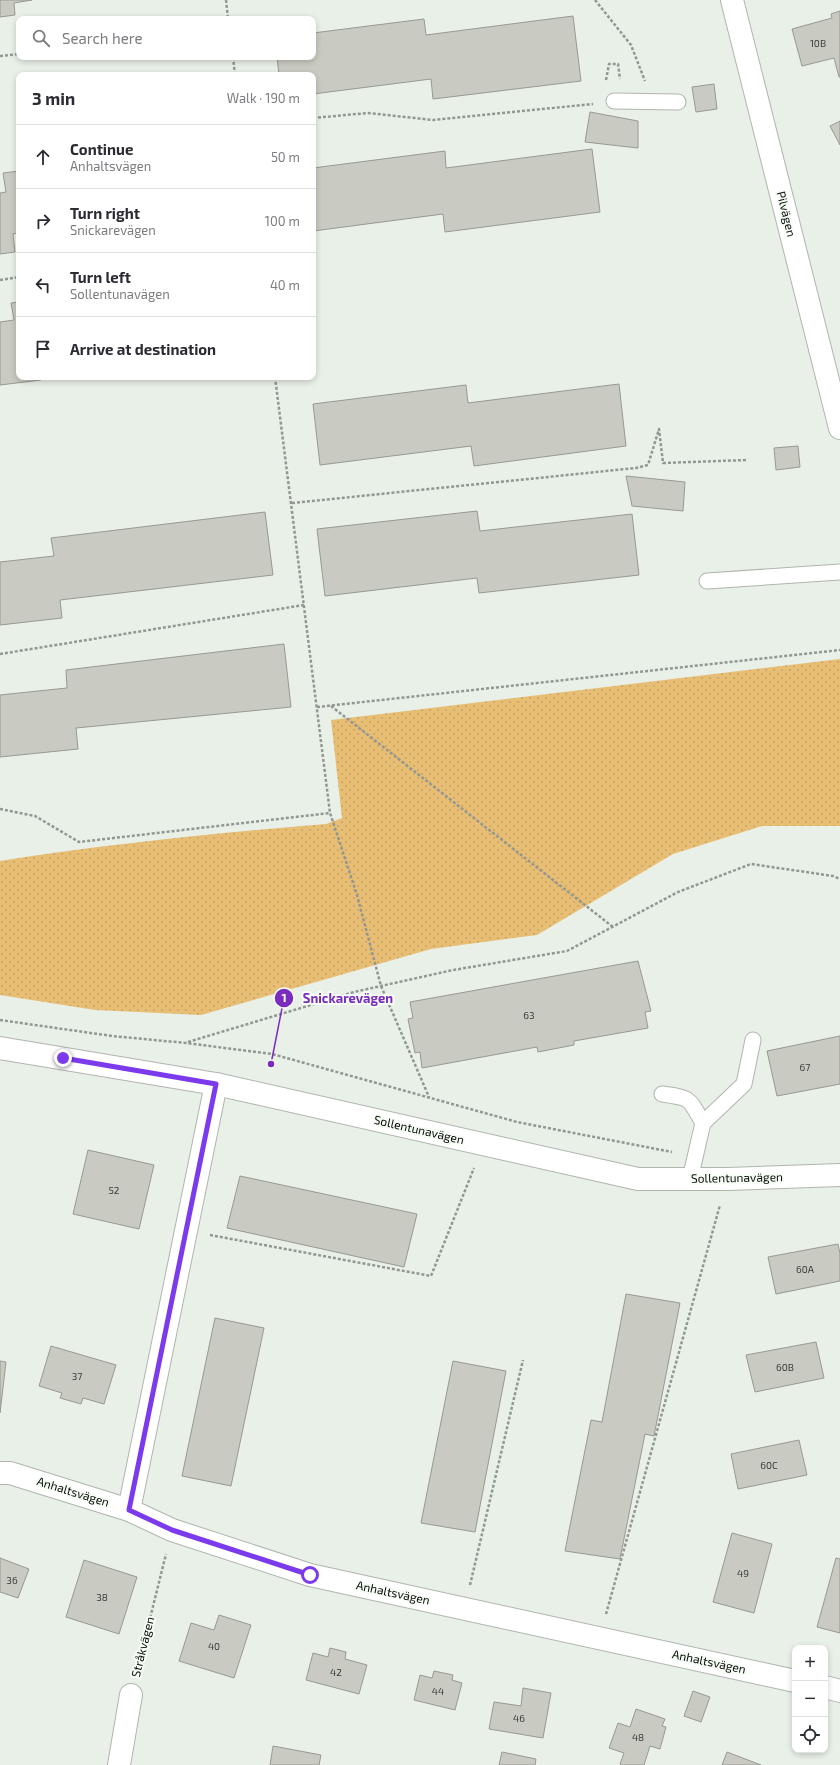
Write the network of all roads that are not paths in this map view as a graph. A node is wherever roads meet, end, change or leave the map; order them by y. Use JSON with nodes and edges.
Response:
{"nodes":[{"id":1,"x":732,"y":0,"type":"edge"},
{"id":2,"x":614,"y":101,"type":"dead end"},
{"id":3,"x":678,"y":102,"type":"dead end"},
{"id":4,"x":840,"y":428,"type":"edge"},
{"id":5,"x":840,"y":572,"type":"edge"},
{"id":6,"x":706,"y":581,"type":"dead end"},
{"id":7,"x":753,"y":1040,"type":"dead end"},
{"id":8,"x":0,"y":1048,"type":"edge"},
{"id":9,"x":216,"y":1084,"type":"junction"},
{"id":10,"x":662,"y":1094,"type":"dead end"},
{"id":11,"x":703,"y":1123,"type":"junction"},
{"id":12,"x":840,"y":1175,"type":"edge"},
{"id":13,"x":690,"y":1179,"type":"junction"},
{"id":14,"x":0,"y":1472,"type":"edge"},
{"id":15,"x":129,"y":1510,"type":"junction"},
{"id":16,"x":792,"y":1680,"type":"edge"},
{"id":17,"x":828,"y":1688,"type":"edge"},
{"id":18,"x":840,"y":1691,"type":"edge"},
{"id":19,"x":131,"y":1695,"type":"road end"},
{"id":20,"x":118,"y":1765,"type":"edge"}],
"edges":[{"from":1,"to":4,"type":"street","name":"Pilvägen"},
{"from":2,"to":3,"type":"lane"},
{"from":5,"to":6,"type":"lane"},
{"from":7,"to":11,"type":"lane"},
{"from":8,"to":9,"type":"street","name":"Sollentunavägen"},
{"from":9,"to":13,"type":"street","name":"Sollentunavägen"},
{"from":9,"to":15,"type":"street"},
{"from":10,"to":11,"type":"lane"},
{"from":11,"to":13,"type":"lane"},
{"from":12,"to":13,"type":"street","name":"Sollentunavägen"},
{"from":14,"to":15,"type":"street","name":"Anhaltsvägen"},
{"from":15,"to":16,"type":"street","name":"Anhaltsvägen"},
{"from":17,"to":18,"type":"street"},
{"from":19,"to":20,"type":"street"}]}
